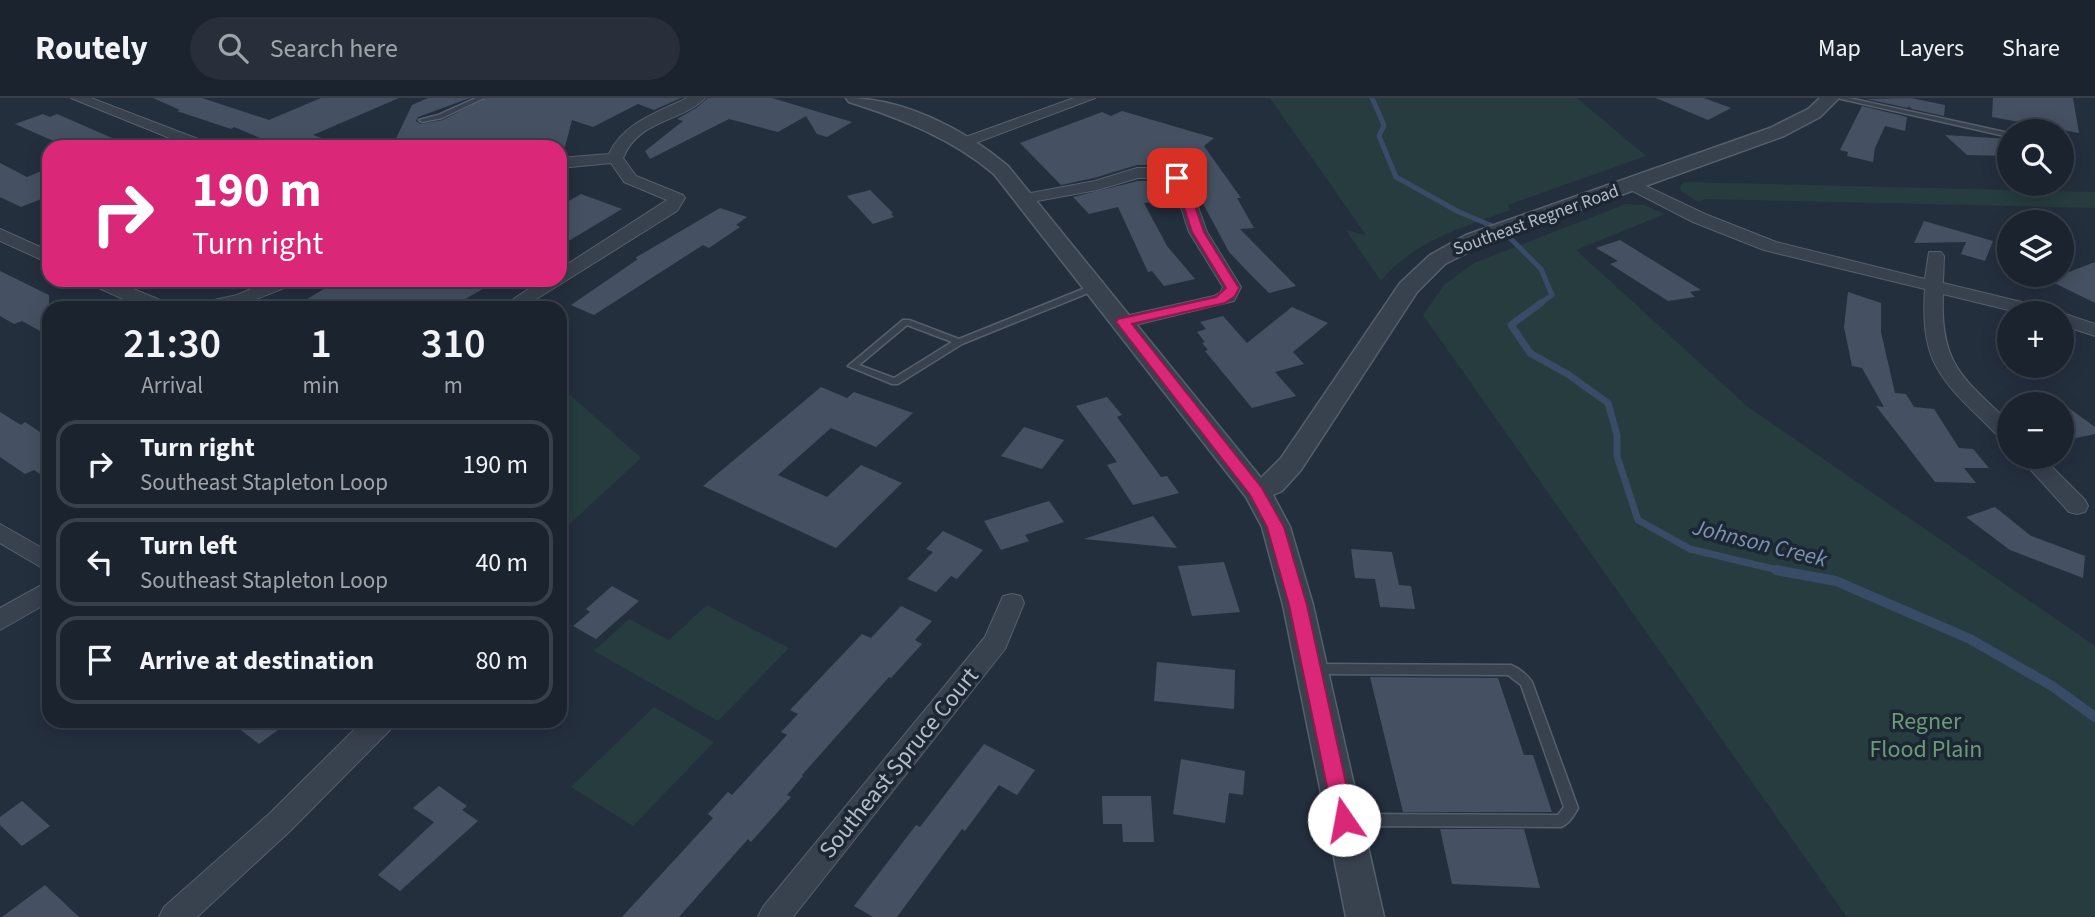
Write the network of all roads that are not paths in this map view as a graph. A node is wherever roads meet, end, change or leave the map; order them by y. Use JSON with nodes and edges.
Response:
{"nodes":[{"id":1,"x":78,"y":98,"type":"edge"},
{"id":2,"x":481,"y":98,"type":"edge"},
{"id":3,"x":698,"y":98,"type":"edge"},
{"id":4,"x":855,"y":98,"type":"edge"},
{"id":5,"x":1088,"y":98,"type":"edge"},
{"id":6,"x":1830,"y":98,"type":"edge"},
{"id":7,"x":1840,"y":98,"type":"edge"},
{"id":8,"x":422,"y":120,"type":"dead end"},
{"id":9,"x":1997,"y":132,"type":"edge"},
{"id":10,"x":188,"y":140,"type":"edge"},
{"id":11,"x":965,"y":142,"type":"junction"},
{"id":12,"x":615,"y":158,"type":"junction"},
{"id":13,"x":567,"y":162,"type":"edge"},
{"id":14,"x":1633,"y":185,"type":"junction"},
{"id":15,"x":1026,"y":198,"type":"junction"},
{"id":16,"x":0,"y":234,"type":"edge"},
{"id":17,"x":42,"y":255,"type":"edge"},
{"id":18,"x":1935,"y":256,"type":"dead end"},
{"id":19,"x":567,"y":273,"type":"edge"},
{"id":20,"x":1935,"y":285,"type":"junction"},
{"id":21,"x":1095,"y":286,"type":"junction"},
{"id":22,"x":111,"y":287,"type":"edge"},
{"id":23,"x":271,"y":287,"type":"edge"},
{"id":24,"x":544,"y":287,"type":"edge"},
{"id":25,"x":141,"y":301,"type":"edge"},
{"id":26,"x":234,"y":301,"type":"edge"},
{"id":27,"x":520,"y":301,"type":"edge"},
{"id":28,"x":1997,"y":301,"type":"edge"},
{"id":29,"x":1123,"y":322,"type":"junction"},
{"id":30,"x":2074,"y":323,"type":"edge"},
{"id":31,"x":2095,"y":330,"type":"edge"},
{"id":32,"x":959,"y":342,"type":"junction"},
{"id":33,"x":1997,"y":422,"type":"edge"},
{"id":34,"x":2042,"y":469,"type":"edge"},
{"id":35,"x":1257,"y":492,"type":"junction"},
{"id":36,"x":2077,"y":506,"type":"dead end"},
{"id":37,"x":0,"y":532,"type":"edge"},
{"id":38,"x":42,"y":559,"type":"edge"},
{"id":39,"x":42,"y":594,"type":"edge"},
{"id":40,"x":1012,"y":603,"type":"dead end"},
{"id":41,"x":0,"y":620,"type":"edge"},
{"id":42,"x":1312,"y":669,"type":"junction"},
{"id":43,"x":374,"y":728,"type":"edge"},
{"id":44,"x":1344,"y":820,"type":"junction"},
{"id":45,"x":175,"y":917,"type":"edge"},
{"id":46,"x":774,"y":917,"type":"edge"},
{"id":47,"x":1365,"y":917,"type":"edge"}],
"edges":[{"from":1,"to":10,"type":"street"},
{"from":2,"to":8,"type":"lane"},
{"from":3,"to":12,"type":"street"},
{"from":4,"to":11,"type":"street"},
{"from":5,"to":11,"type":"street"},
{"from":6,"to":14,"type":"street","name":"Southeast Regner Road"},
{"from":7,"to":9,"type":"lane"},
{"from":11,"to":15,"type":"street"},
{"from":12,"to":13,"type":"street"},
{"from":12,"to":19,"type":"street"},
{"from":14,"to":20,"type":"street"},
{"from":14,"to":35,"type":"street","name":"Southeast Regner Road"},
{"from":15,"to":21,"type":"street"},
{"from":15,"to":29,"type":"street"},
{"from":16,"to":17,"type":"street"},
{"from":18,"to":20,"type":"street"},
{"from":20,"to":28,"type":"street"},
{"from":20,"to":33,"type":"street"},
{"from":21,"to":29,"type":"street"},
{"from":21,"to":32,"type":"lane"},
{"from":22,"to":25,"type":"street"},
{"from":23,"to":26,"type":"street"},
{"from":24,"to":27,"type":"street"},
{"from":29,"to":35,"type":"street"},
{"from":30,"to":31,"type":"street"},
{"from":32,"to":32,"type":"lane"},
{"from":34,"to":36,"type":"street"},
{"from":35,"to":42,"type":"street"},
{"from":37,"to":38,"type":"street"},
{"from":39,"to":41,"type":"street"},
{"from":40,"to":46,"type":"street","name":"Southeast Spruce Court"},
{"from":42,"to":44,"type":"street"},
{"from":42,"to":44,"type":"lane"},
{"from":43,"to":45,"type":"street"},
{"from":44,"to":47,"type":"street"}]}
